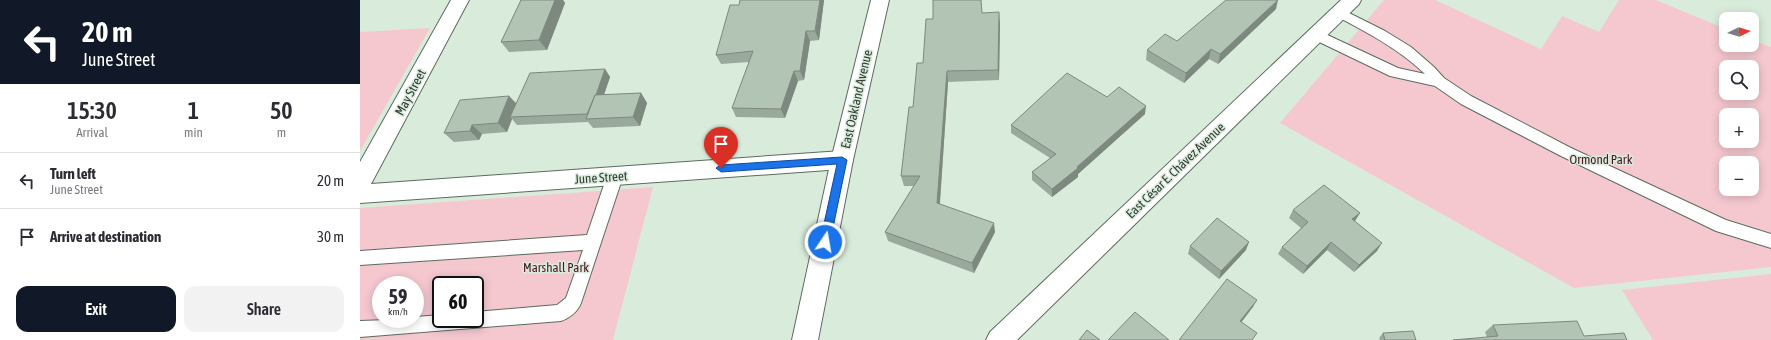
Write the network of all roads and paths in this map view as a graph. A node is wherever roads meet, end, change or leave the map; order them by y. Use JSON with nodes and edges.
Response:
{"nodes":[{"id":1,"x":460,"y":0,"type":"edge"},
{"id":2,"x":880,"y":0,"type":"edge"},
{"id":3,"x":1346,"y":6,"type":"edge"},
{"id":4,"x":1316,"y":35,"type":"junction"},
{"id":5,"x":1439,"y":82,"type":"junction"},
{"id":6,"x":842,"y":160,"type":"junction"},
{"id":7,"x":615,"y":176,"type":"junction"},
{"id":8,"x":360,"y":183,"type":"edge"},
{"id":9,"x":360,"y":194,"type":"edge"},
{"id":10,"x":1771,"y":241,"type":"edge"},
{"id":11,"x":593,"y":242,"type":"junction"},
{"id":12,"x":360,"y":258,"type":"edge"},
{"id":13,"x":360,"y":329,"type":"edge"},
{"id":14,"x":805,"y":340,"type":"edge"},
{"id":15,"x":999,"y":340,"type":"edge"}],
"edges":[{"from":1,"to":8,"type":"street","name":"May Street"},
{"from":2,"to":6,"type":"street","name":"East Oakland Avenue"},
{"from":3,"to":4,"type":"street","name":"East César E. Chávez Avenue"},
{"from":3,"to":5,"type":"lane"},
{"from":4,"to":5,"type":"lane"},
{"from":4,"to":15,"type":"street","name":"East César E. Chávez Avenue"},
{"from":5,"to":10,"type":"lane"},
{"from":6,"to":7,"type":"street","name":"June Street"},
{"from":6,"to":14,"type":"street","name":"East Oakland Avenue"},
{"from":7,"to":9,"type":"street","name":"June Street"},
{"from":7,"to":11,"type":"lane"},
{"from":11,"to":12,"type":"lane"},
{"from":11,"to":13,"type":"lane"}]}
